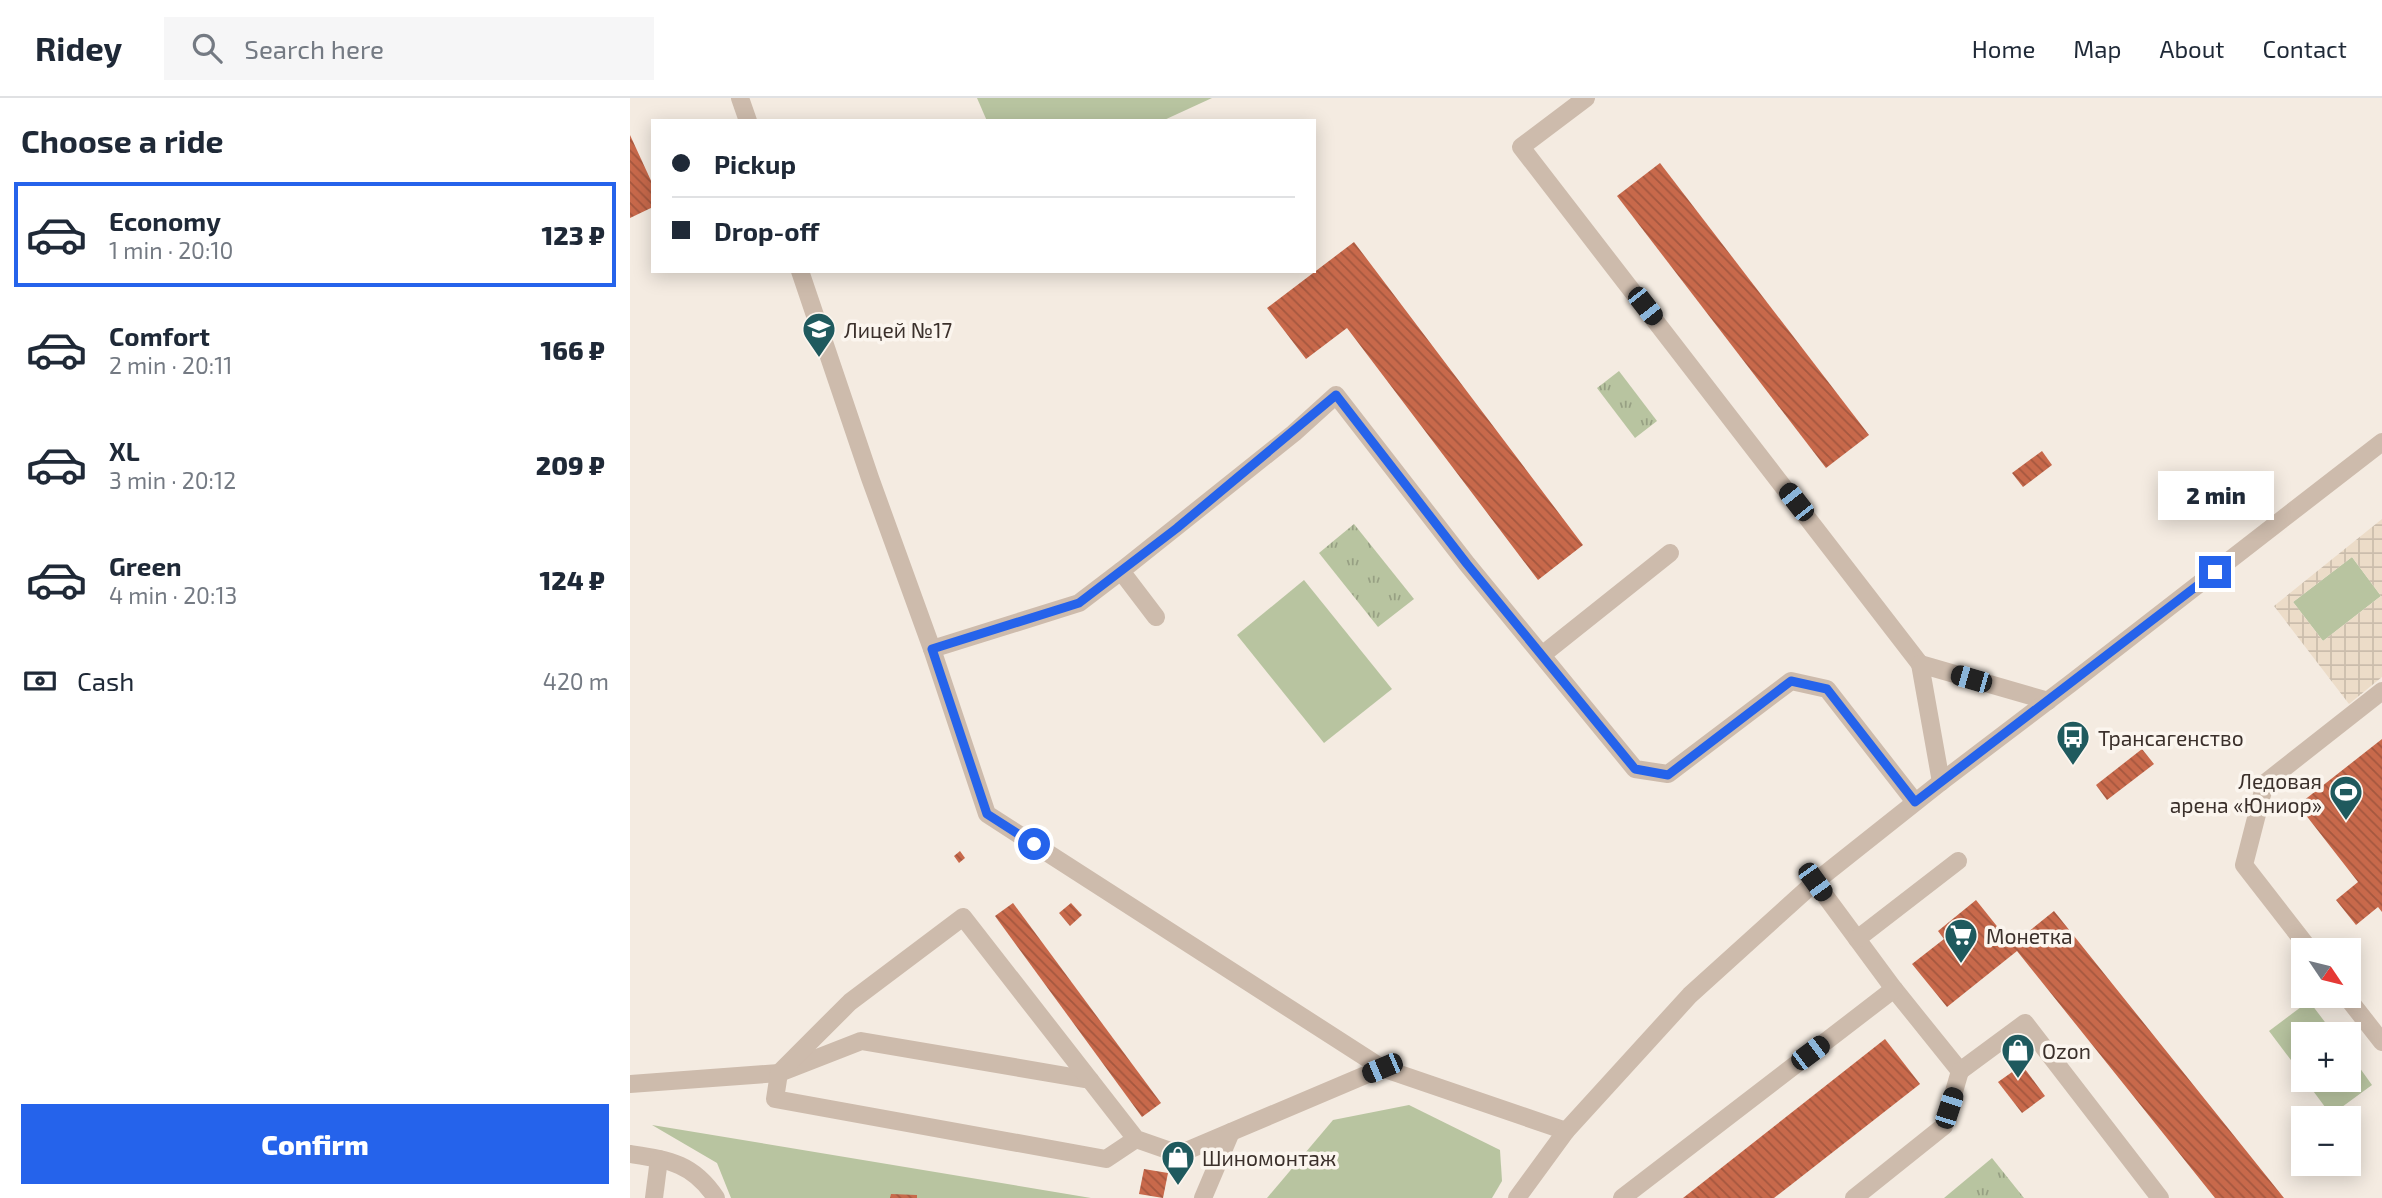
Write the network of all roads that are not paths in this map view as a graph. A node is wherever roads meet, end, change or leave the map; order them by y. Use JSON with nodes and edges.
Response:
{"nodes":[{"id":1,"x":740,"y":98,"type":"edge"},
{"id":2,"x":1586,"y":98,"type":"edge"},
{"id":3,"x":747,"y":119,"type":"edge"},
{"id":4,"x":801,"y":273,"type":"edge"},
{"id":5,"x":2382,"y":442,"type":"edge"},
{"id":6,"x":1670,"y":553,"type":"dead end"},
{"id":7,"x":1121,"y":571,"type":"junction"},
{"id":8,"x":1156,"y":617,"type":"dead end"},
{"id":9,"x":932,"y":649,"type":"junction"},
{"id":10,"x":1542,"y":655,"type":"junction"},
{"id":11,"x":1920,"y":664,"type":"junction"},
{"id":12,"x":2382,"y":691,"type":"edge"},
{"id":13,"x":2049,"y":701,"type":"junction"},
{"id":14,"x":1941,"y":782,"type":"junction"},
{"id":15,"x":1915,"y":802,"type":"junction"},
{"id":16,"x":1958,"y":860,"type":"dead end"},
{"id":17,"x":1815,"y":882,"type":"junction"},
{"id":18,"x":2302,"y":938,"type":"edge"},
{"id":19,"x":1857,"y":939,"type":"junction"},
{"id":20,"x":1894,"y":989,"type":"junction"},
{"id":21,"x":2355,"y":1008,"type":"edge"},
{"id":22,"x":2382,"y":1042,"type":"edge"},
{"id":23,"x":1382,"y":1068,"type":"junction"},
{"id":24,"x":1960,"y":1071,"type":"junction"},
{"id":25,"x":779,"y":1073,"type":"junction"},
{"id":26,"x":1090,"y":1080,"type":"junction"},
{"id":27,"x":630,"y":1084,"type":"edge"},
{"id":28,"x":1566,"y":1131,"type":"junction"},
{"id":29,"x":1231,"y":1132,"type":"junction"},
{"id":30,"x":1136,"y":1139,"type":"junction"},
{"id":31,"x":630,"y":1154,"type":"edge"},
{"id":32,"x":659,"y":1158,"type":"junction"},
{"id":33,"x":653,"y":1198,"type":"edge"},
{"id":34,"x":716,"y":1198,"type":"edge"},
{"id":35,"x":1203,"y":1198,"type":"edge"},
{"id":36,"x":1517,"y":1198,"type":"edge"},
{"id":37,"x":1622,"y":1198,"type":"edge"},
{"id":38,"x":1854,"y":1198,"type":"edge"},
{"id":39,"x":2160,"y":1198,"type":"edge"}],
"edges":[{"from":1,"to":3,"type":"street"},
{"from":2,"to":11,"type":"street"},
{"from":4,"to":9,"type":"street"},
{"from":5,"to":13,"type":"street"},
{"from":6,"to":10,"type":"street"},
{"from":7,"to":8,"type":"street"},
{"from":7,"to":9,"type":"street"},
{"from":7,"to":10,"type":"street"},
{"from":9,"to":23,"type":"street"},
{"from":10,"to":15,"type":"street"},
{"from":11,"to":13,"type":"street"},
{"from":11,"to":14,"type":"street"},
{"from":12,"to":18,"type":"street"},
{"from":13,"to":14,"type":"street"},
{"from":14,"to":15,"type":"street"},
{"from":15,"to":17,"type":"street"},
{"from":16,"to":19,"type":"street"},
{"from":17,"to":19,"type":"street"},
{"from":17,"to":28,"type":"street"},
{"from":19,"to":20,"type":"street"},
{"from":20,"to":24,"type":"street"},
{"from":20,"to":37,"type":"street"},
{"from":21,"to":22,"type":"street"},
{"from":23,"to":28,"type":"street"},
{"from":23,"to":29,"type":"street"},
{"from":24,"to":38,"type":"street"},
{"from":24,"to":39,"type":"street"},
{"from":25,"to":26,"type":"street"},
{"from":25,"to":26,"type":"street"},
{"from":25,"to":27,"type":"street"},
{"from":25,"to":30,"type":"street"},
{"from":26,"to":30,"type":"street"},
{"from":28,"to":36,"type":"street"},
{"from":29,"to":30,"type":"street"},
{"from":29,"to":35,"type":"street"},
{"from":31,"to":32,"type":"street"},
{"from":32,"to":33,"type":"street"},
{"from":32,"to":34,"type":"street"}]}
